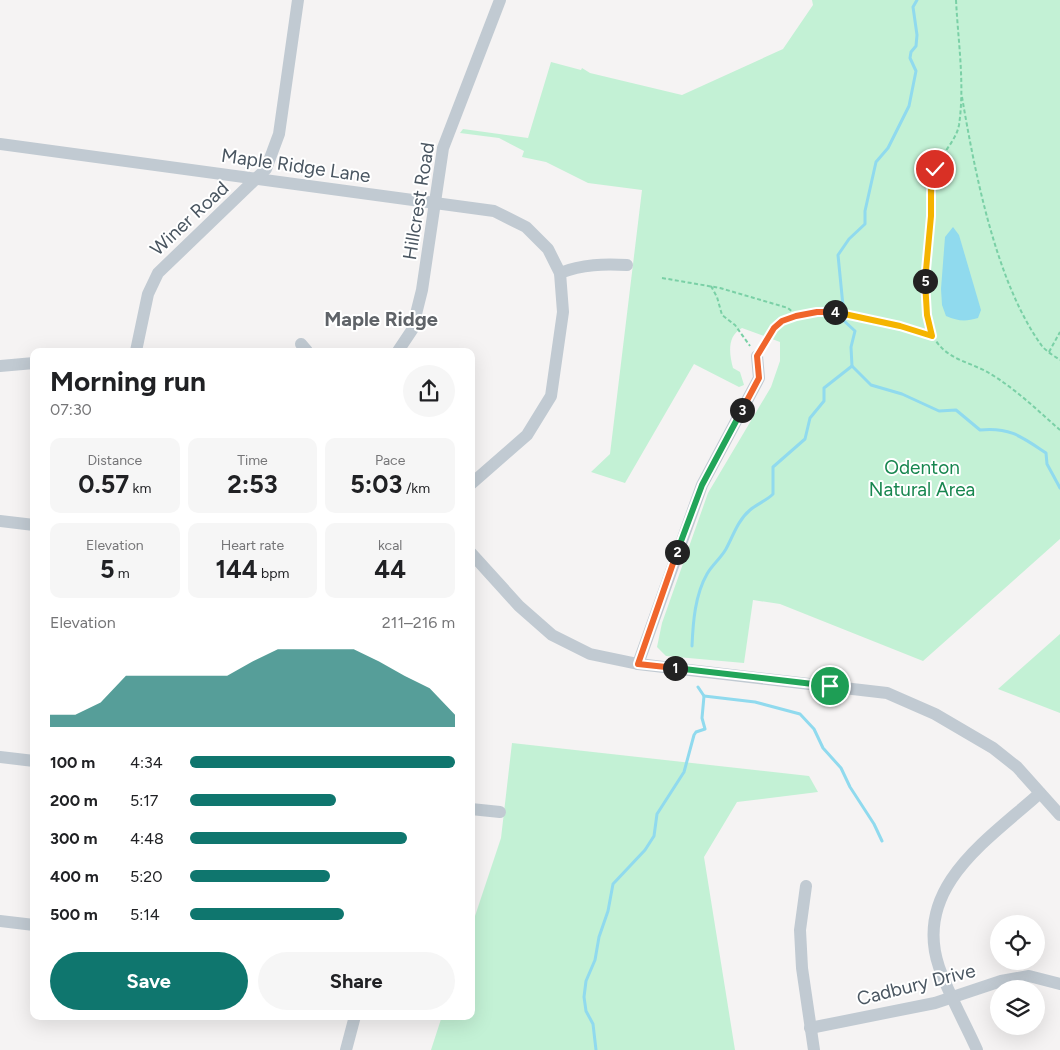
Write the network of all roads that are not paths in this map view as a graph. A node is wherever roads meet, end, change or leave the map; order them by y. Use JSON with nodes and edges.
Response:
{"nodes":[{"id":1,"x":298,"y":0,"type":"edge"},
{"id":2,"x":500,"y":0,"type":"edge"},
{"id":3,"x":0,"y":144,"type":"edge"},
{"id":4,"x":257,"y":179,"type":"junction"},
{"id":5,"x":434,"y":203,"type":"junction"},
{"id":6,"x":627,"y":265,"type":"dead end"},
{"id":7,"x":560,"y":273,"type":"junction"},
{"id":8,"x":137,"y":348,"type":"edge"},
{"id":9,"x":400,"y":348,"type":"edge"},
{"id":10,"x":757,"y":356,"type":"road end"},
{"id":11,"x":30,"y":363,"type":"edge"},
{"id":12,"x":0,"y":366,"type":"edge"},
{"id":13,"x":475,"y":480,"type":"edge"},
{"id":14,"x":0,"y":521,"type":"edge"},
{"id":15,"x":30,"y":525,"type":"edge"},
{"id":16,"x":475,"y":557,"type":"edge"},
{"id":17,"x":638,"y":664,"type":"junction"},
{"id":18,"x":0,"y":757,"type":"edge"},
{"id":19,"x":30,"y":761,"type":"edge"},
{"id":20,"x":1040,"y":793,"type":"junction"},
{"id":21,"x":475,"y":809,"type":"edge"},
{"id":22,"x":500,"y":812,"type":"dead end"},
{"id":23,"x":1060,"y":816,"type":"edge"},
{"id":24,"x":806,"y":886,"type":"dead end"},
{"id":25,"x":0,"y":921,"type":"edge"},
{"id":26,"x":30,"y":925,"type":"edge"},
{"id":27,"x":1060,"y":984,"type":"edge"},
{"id":28,"x":954,"y":997,"type":"junction"},
{"id":29,"x":355,"y":1020,"type":"edge"},
{"id":30,"x":810,"y":1028,"type":"junction"},
{"id":31,"x":346,"y":1050,"type":"edge"},
{"id":32,"x":814,"y":1050,"type":"edge"},
{"id":33,"x":977,"y":1050,"type":"edge"}],
"edges":[{"from":1,"to":4,"type":"street","name":"Winer Road"},
{"from":2,"to":5,"type":"street","name":"Hillcrest Road"},
{"from":3,"to":4,"type":"street","name":"Maple Ridge Lane"},
{"from":4,"to":5,"type":"street","name":"Maple Ridge Lane"},
{"from":4,"to":8,"type":"street","name":"Winer Road"},
{"from":5,"to":7,"type":"street","name":"Maple Ridge Lane"},
{"from":5,"to":9,"type":"street","name":"Hillcrest Road"},
{"from":6,"to":7,"type":"street"},
{"from":7,"to":13,"type":"street"},
{"from":10,"to":17,"type":"street"},
{"from":11,"to":12,"type":"street"},
{"from":14,"to":15,"type":"street"},
{"from":16,"to":17,"type":"street"},
{"from":17,"to":20,"type":"street"},
{"from":18,"to":19,"type":"street"},
{"from":20,"to":23,"type":"street"},
{"from":20,"to":28,"type":"street"},
{"from":21,"to":22,"type":"street"},
{"from":24,"to":30,"type":"street"},
{"from":25,"to":26,"type":"street"},
{"from":27,"to":28,"type":"street","name":"Cadbury Drive"},
{"from":28,"to":30,"type":"street","name":"Cadbury Drive"},
{"from":28,"to":33,"type":"street"},
{"from":29,"to":31,"type":"street"},
{"from":30,"to":32,"type":"street"}]}
